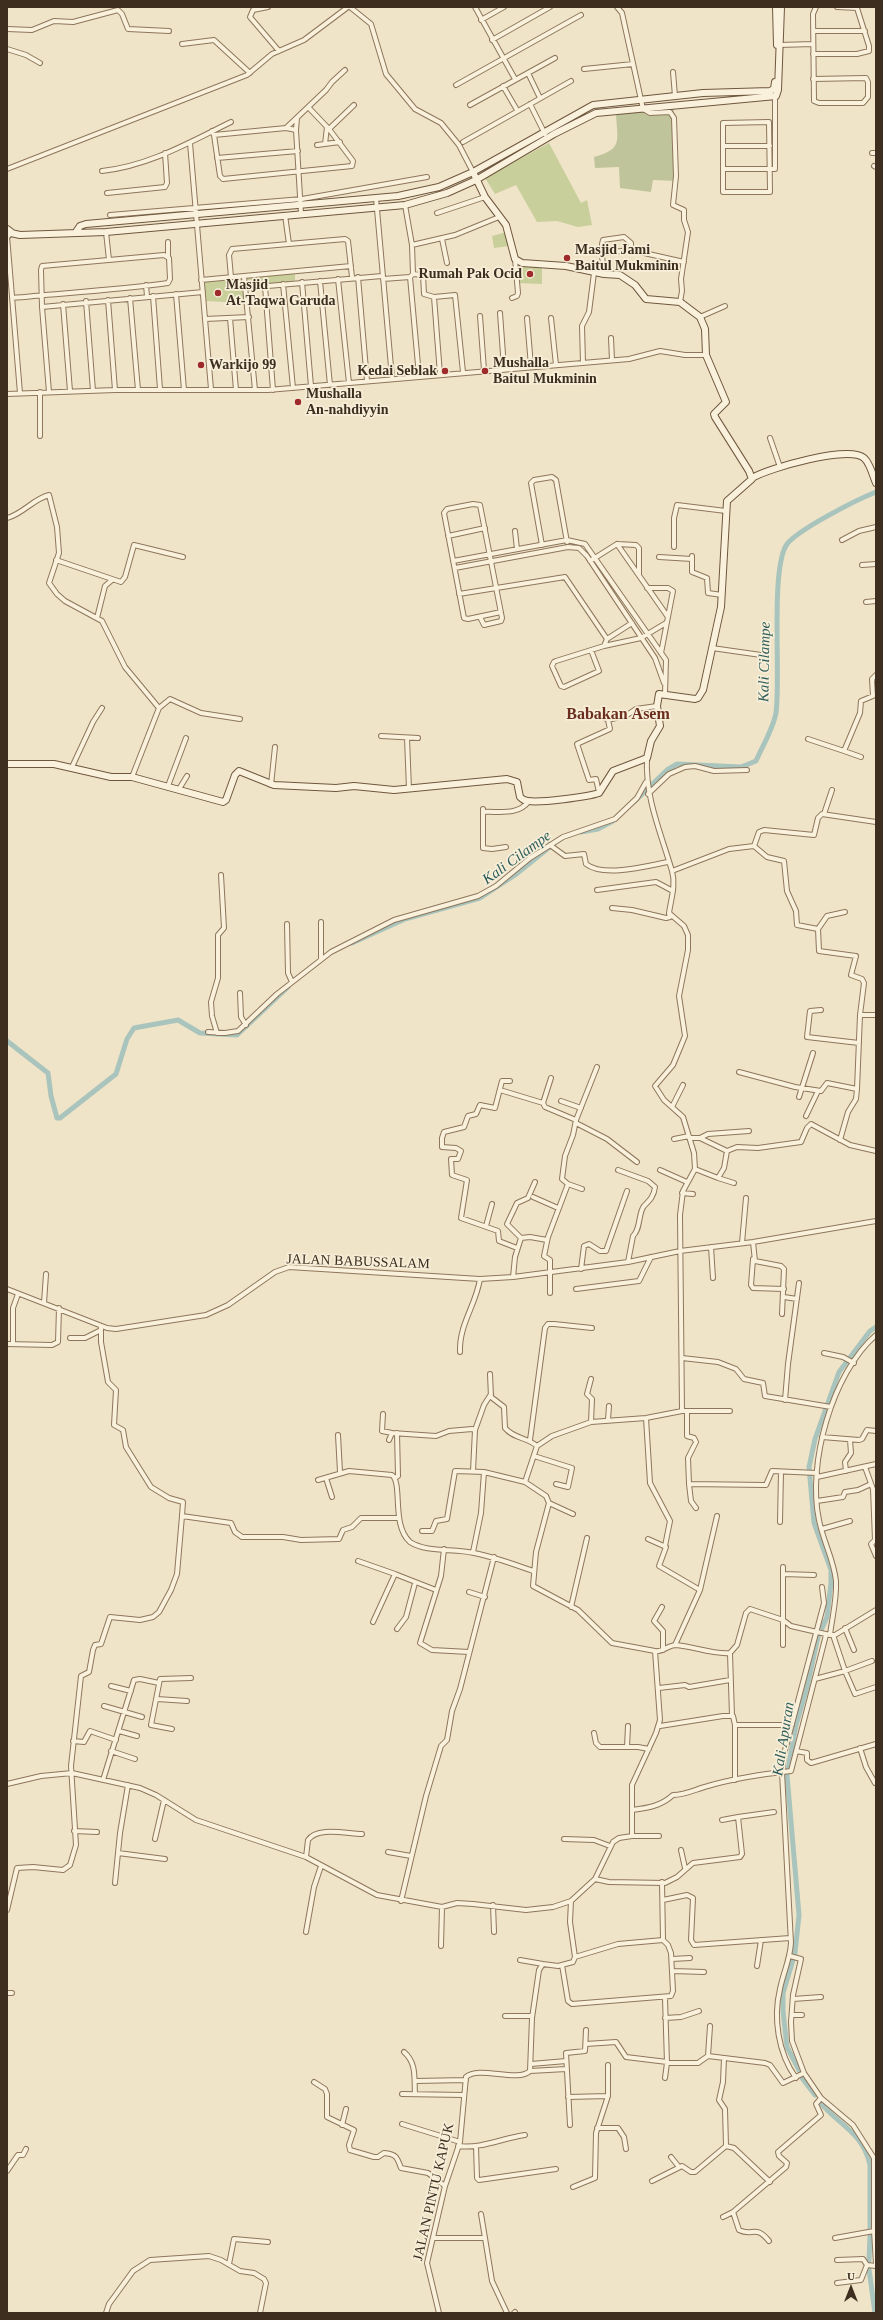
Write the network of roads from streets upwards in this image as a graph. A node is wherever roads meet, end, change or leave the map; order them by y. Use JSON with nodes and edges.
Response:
{"nodes":[{"id":1,"x":248,"y":7,"type":"edge"},
{"id":2,"x":268,"y":7,"type":"edge"},
{"id":3,"x":349,"y":7,"type":"edge"},
{"id":4,"x":475,"y":7,"type":"edge"},
{"id":5,"x":504,"y":7,"type":"edge"},
{"id":6,"x":550,"y":7,"type":"edge"},
{"id":7,"x":617,"y":7,"type":"edge"},
{"id":8,"x":776,"y":7,"type":"edge"},
{"id":9,"x":781,"y":7,"type":"edge"},
{"id":10,"x":816,"y":7,"type":"edge"},
{"id":11,"x":837,"y":7,"type":"edge"},
{"id":12,"x":253,"y":10,"type":"junction"},
{"id":13,"x":581,"y":14,"type":"dead end"},
{"id":14,"x":481,"y":20,"type":"junction"},
{"id":15,"x":7,"y":29,"type":"edge"},
{"id":16,"x":169,"y":31,"type":"dead end"},
{"id":17,"x":814,"y":31,"type":"junction"},
{"id":18,"x":865,"y":31,"type":"junction"},
{"id":19,"x":492,"y":40,"type":"junction"},
{"id":20,"x":182,"y":44,"type":"dead end"},
{"id":21,"x":813,"y":44,"type":"junction"},
{"id":22,"x":778,"y":45,"type":"junction"},
{"id":23,"x":7,"y":49,"type":"edge"},
{"id":24,"x":279,"y":50,"type":"junction"},
{"id":25,"x":813,"y":54,"type":"junction"},
{"id":26,"x":504,"y":58,"type":"junction"},
{"id":27,"x":555,"y":58,"type":"dead end"},
{"id":28,"x":40,"y":63,"type":"dead end"},
{"id":29,"x":633,"y":64,"type":"junction"},
{"id":30,"x":584,"y":69,"type":"dead end"},
{"id":31,"x":344,"y":70,"type":"dead end"},
{"id":32,"x":673,"y":72,"type":"dead end"},
{"id":33,"x":250,"y":73,"type":"junction"},
{"id":34,"x":528,"y":73,"type":"junction"},
{"id":35,"x":514,"y":79,"type":"junction"},
{"id":36,"x":813,"y":79,"type":"junction"},
{"id":37,"x":571,"y":81,"type":"dead end"},
{"id":38,"x":456,"y":85,"type":"dead end"},
{"id":39,"x":503,"y":86,"type":"junction"},
{"id":40,"x":774,"y":93,"type":"junction"},
{"id":41,"x":676,"y":96,"type":"junction"},
{"id":42,"x":540,"y":98,"type":"junction"},
{"id":43,"x":641,"y":99,"type":"junction"},
{"id":44,"x":530,"y":104,"type":"junction"},
{"id":45,"x":354,"y":105,"type":"dead end"},
{"id":46,"x":470,"y":105,"type":"dead end"},
{"id":47,"x":309,"y":108,"type":"junction"},
{"id":48,"x":643,"y":109,"type":"junction"},
{"id":49,"x":671,"y":109,"type":"junction"},
{"id":50,"x":517,"y":110,"type":"junction"},
{"id":51,"x":297,"y":117,"type":"junction"},
{"id":52,"x":231,"y":122,"type":"dead end"},
{"id":53,"x":286,"y":128,"type":"junction"},
{"id":54,"x":328,"y":128,"type":"junction"},
{"id":55,"x":296,"y":130,"type":"junction"},
{"id":56,"x":544,"y":132,"type":"junction"},
{"id":57,"x":213,"y":133,"type":"junction"},
{"id":58,"x":547,"y":138,"type":"junction"},
{"id":59,"x":340,"y":142,"type":"junction"},
{"id":60,"x":463,"y":142,"type":"dead end"},
{"id":61,"x":190,"y":143,"type":"junction"},
{"id":62,"x":325,"y":144,"type":"junction"},
{"id":63,"x":317,"y":145,"type":"dead end"},
{"id":64,"x":723,"y":146,"type":"junction"},
{"id":65,"x":769,"y":146,"type":"junction"},
{"id":66,"x":775,"y":146,"type":"junction"},
{"id":67,"x":298,"y":151,"type":"junction"},
{"id":68,"x":165,"y":153,"type":"junction"},
{"id":69,"x":218,"y":158,"type":"junction"},
{"id":70,"x":7,"y":169,"type":"edge"},
{"id":71,"x":723,"y":169,"type":"junction"},
{"id":72,"x":770,"y":169,"type":"junction"},
{"id":73,"x":102,"y":171,"type":"dead end"},
{"id":74,"x":473,"y":172,"type":"junction"},
{"id":75,"x":300,"y":173,"type":"junction"},
{"id":76,"x":427,"y":177,"type":"dead end"},
{"id":77,"x":476,"y":180,"type":"junction"},
{"id":78,"x":107,"y":193,"type":"dead end"},
{"id":79,"x":485,"y":197,"type":"junction"},
{"id":80,"x":376,"y":198,"type":"junction"},
{"id":81,"x":302,"y":202,"type":"junction"},
{"id":82,"x":406,"y":205,"type":"junction"},
{"id":83,"x":376,"y":207,"type":"junction"},
{"id":84,"x":195,"y":211,"type":"junction"},
{"id":85,"x":437,"y":213,"type":"dead end"},
{"id":86,"x":301,"y":214,"type":"junction"},
{"id":87,"x":110,"y":215,"type":"dead end"},
{"id":88,"x":285,"y":215,"type":"junction"},
{"id":89,"x":499,"y":217,"type":"junction"},
{"id":90,"x":196,"y":222,"type":"junction"},
{"id":91,"x":8,"y":231,"type":"edge"},
{"id":92,"x":76,"y":232,"type":"junction"},
{"id":93,"x":106,"y":232,"type":"junction"},
{"id":94,"x":442,"y":239,"type":"junction"},
{"id":95,"x":7,"y":242,"type":"edge"},
{"id":96,"x":168,"y":242,"type":"dead end"},
{"id":97,"x":289,"y":244,"type":"junction"},
{"id":98,"x":412,"y":245,"type":"junction"},
{"id":99,"x":631,"y":250,"type":"junction"},
{"id":100,"x":602,"y":253,"type":"junction"},
{"id":101,"x":168,"y":256,"type":"junction"},
{"id":102,"x":515,"y":259,"type":"junction"},
{"id":103,"x":109,"y":260,"type":"junction"},
{"id":104,"x":684,"y":262,"type":"junction"},
{"id":105,"x":447,"y":263,"type":"dead end"},
{"id":106,"x":351,"y":266,"type":"junction"},
{"id":107,"x":594,"y":273,"type":"junction"},
{"id":108,"x":414,"y":274,"type":"junction"},
{"id":109,"x":604,"y":274,"type":"junction"},
{"id":110,"x":244,"y":276,"type":"junction"},
{"id":111,"x":231,"y":277,"type":"junction"},
{"id":112,"x":382,"y":277,"type":"junction"},
{"id":113,"x":410,"y":277,"type":"junction"},
{"id":114,"x":352,"y":278,"type":"junction"},
{"id":115,"x":358,"y":278,"type":"junction"},
{"id":116,"x":338,"y":279,"type":"junction"},
{"id":117,"x":201,"y":280,"type":"junction"},
{"id":118,"x":320,"y":281,"type":"junction"},
{"id":119,"x":302,"y":282,"type":"junction"},
{"id":120,"x":283,"y":284,"type":"junction"},
{"id":121,"x":146,"y":285,"type":"junction"},
{"id":122,"x":264,"y":286,"type":"junction"},
{"id":123,"x":245,"y":288,"type":"junction"},
{"id":124,"x":203,"y":292,"type":"junction"},
{"id":125,"x":176,"y":294,"type":"junction"},
{"id":126,"x":42,"y":295,"type":"junction"},
{"id":127,"x":147,"y":296,"type":"junction"},
{"id":128,"x":153,"y":296,"type":"junction"},
{"id":129,"x":434,"y":297,"type":"junction"},
{"id":130,"x":12,"y":298,"type":"junction"},
{"id":131,"x":130,"y":298,"type":"junction"},
{"id":132,"x":512,"y":298,"type":"dead end"},
{"id":133,"x":108,"y":300,"type":"junction"},
{"id":134,"x":86,"y":302,"type":"junction"},
{"id":135,"x":680,"y":302,"type":"junction"},
{"id":136,"x":63,"y":304,"type":"junction"},
{"id":137,"x":725,"y":306,"type":"dead end"},
{"id":138,"x":42,"y":307,"type":"junction"},
{"id":139,"x":500,"y":313,"type":"dead end"},
{"id":140,"x":480,"y":316,"type":"dead end"},
{"id":141,"x":249,"y":317,"type":"junction"},
{"id":142,"x":700,"y":317,"type":"junction"},
{"id":143,"x":230,"y":318,"type":"junction"},
{"id":144,"x":527,"y":318,"type":"dead end"},
{"id":145,"x":551,"y":318,"type":"dead end"},
{"id":146,"x":205,"y":319,"type":"junction"},
{"id":147,"x":610,"y":338,"type":"dead end"},
{"id":148,"x":706,"y":355,"type":"junction"},
{"id":149,"x":612,"y":360,"type":"junction"},
{"id":150,"x":583,"y":363,"type":"junction"},
{"id":151,"x":556,"y":365,"type":"junction"},
{"id":152,"x":531,"y":366,"type":"junction"},
{"id":153,"x":504,"y":368,"type":"junction"},
{"id":154,"x":484,"y":370,"type":"junction"},
{"id":155,"x":463,"y":372,"type":"junction"},
{"id":156,"x":440,"y":374,"type":"junction"},
{"id":157,"x":419,"y":376,"type":"junction"},
{"id":158,"x":392,"y":378,"type":"junction"},
{"id":159,"x":367,"y":381,"type":"junction"},
{"id":160,"x":349,"y":383,"type":"junction"},
{"id":161,"x":330,"y":384,"type":"junction"},
{"id":162,"x":311,"y":386,"type":"junction"},
{"id":163,"x":292,"y":388,"type":"junction"},
{"id":164,"x":160,"y":389,"type":"junction"},
{"id":165,"x":211,"y":389,"type":"junction"},
{"id":166,"x":93,"y":390,"type":"junction"},
{"id":167,"x":115,"y":390,"type":"junction"},
{"id":168,"x":138,"y":390,"type":"junction"},
{"id":169,"x":184,"y":390,"type":"junction"},
{"id":170,"x":236,"y":390,"type":"junction"},
{"id":171,"x":255,"y":390,"type":"junction"},
{"id":172,"x":274,"y":390,"type":"junction"},
{"id":173,"x":70,"y":391,"type":"junction"},
{"id":174,"x":40,"y":392,"type":"junction"},
{"id":175,"x":49,"y":392,"type":"junction"},
{"id":176,"x":20,"y":393,"type":"junction"},
{"id":177,"x":7,"y":394,"type":"edge"},
{"id":178,"x":40,"y":436,"type":"dead end"},
{"id":179,"x":770,"y":438,"type":"dead end"},
{"id":180,"x":780,"y":467,"type":"junction"},
{"id":181,"x":752,"y":478,"type":"junction"},
{"id":182,"x":876,"y":483,"type":"edge"},
{"id":183,"x":726,"y":511,"type":"junction"},
{"id":184,"x":7,"y":518,"type":"edge"},
{"id":185,"x":876,"y":527,"type":"edge"},
{"id":186,"x":485,"y":528,"type":"junction"},
{"id":187,"x":514,"y":531,"type":"dead end"},
{"id":188,"x":448,"y":536,"type":"junction"},
{"id":189,"x":567,"y":540,"type":"junction"},
{"id":190,"x":842,"y":540,"type":"dead end"},
{"id":191,"x":542,"y":544,"type":"junction"},
{"id":192,"x":617,"y":544,"type":"junction"},
{"id":193,"x":568,"y":547,"type":"junction"},
{"id":194,"x":674,"y":547,"type":"dead end"},
{"id":195,"x":517,"y":549,"type":"junction"},
{"id":196,"x":488,"y":554,"type":"junction"},
{"id":197,"x":183,"y":556,"type":"dead end"},
{"id":198,"x":596,"y":557,"type":"junction"},
{"id":199,"x":659,"y":557,"type":"dead end"},
{"id":200,"x":56,"y":560,"type":"junction"},
{"id":201,"x":453,"y":561,"type":"junction"},
{"id":202,"x":490,"y":561,"type":"junction"},
{"id":203,"x":590,"y":561,"type":"junction"},
{"id":204,"x":876,"y":564,"type":"edge"},
{"id":205,"x":862,"y":565,"type":"dead end"},
{"id":206,"x":454,"y":568,"type":"junction"},
{"id":207,"x":639,"y":575,"type":"junction"},
{"id":208,"x":112,"y":580,"type":"junction"},
{"id":209,"x":495,"y":588,"type":"junction"},
{"id":210,"x":647,"y":588,"type":"junction"},
{"id":211,"x":459,"y":594,"type":"junction"},
{"id":212,"x":722,"y":595,"type":"junction"},
{"id":213,"x":866,"y":602,"type":"dead end"},
{"id":214,"x":876,"y":602,"type":"edge"},
{"id":215,"x":501,"y":612,"type":"junction"},
{"id":216,"x":480,"y":617,"type":"junction"},
{"id":217,"x":668,"y":617,"type":"junction"},
{"id":218,"x":97,"y":618,"type":"junction"},
{"id":219,"x":632,"y":623,"type":"junction"},
{"id":220,"x":666,"y":623,"type":"junction"},
{"id":221,"x":648,"y":634,"type":"junction"},
{"id":222,"x":641,"y":638,"type":"junction"},
{"id":223,"x":607,"y":639,"type":"junction"},
{"id":224,"x":604,"y":646,"type":"junction"},
{"id":225,"x":712,"y":648,"type":"junction"},
{"id":226,"x":591,"y":650,"type":"junction"},
{"id":227,"x":661,"y":653,"type":"junction"},
{"id":228,"x":760,"y":654,"type":"dead end"},
{"id":229,"x":876,"y":675,"type":"edge"},
{"id":230,"x":664,"y":683,"type":"junction"},
{"id":231,"x":665,"y":694,"type":"junction"},
{"id":232,"x":875,"y":696,"type":"edge"},
{"id":233,"x":657,"y":706,"type":"junction"},
{"id":234,"x":102,"y":708,"type":"dead end"},
{"id":235,"x":158,"y":708,"type":"junction"},
{"id":236,"x":601,"y":716,"type":"dead end"},
{"id":237,"x":240,"y":719,"type":"dead end"},
{"id":238,"x":608,"y":720,"type":"junction"},
{"id":239,"x":381,"y":736,"type":"dead end"},
{"id":240,"x":186,"y":738,"type":"dead end"},
{"id":241,"x":407,"y":738,"type":"junction"},
{"id":242,"x":418,"y":738,"type":"dead end"},
{"id":243,"x":808,"y":739,"type":"dead end"},
{"id":244,"x":275,"y":747,"type":"dead end"},
{"id":245,"x":844,"y":751,"type":"junction"},
{"id":246,"x":861,"y":757,"type":"dead end"},
{"id":247,"x":647,"y":758,"type":"junction"},
{"id":248,"x":7,"y":764,"type":"edge"},
{"id":249,"x":72,"y":767,"type":"junction"},
{"id":250,"x":747,"y":770,"type":"dead end"},
{"id":251,"x":187,"y":776,"type":"dead end"},
{"id":252,"x":132,"y":777,"type":"junction"},
{"id":253,"x":647,"y":783,"type":"junction"},
{"id":254,"x":271,"y":785,"type":"junction"},
{"id":255,"x":168,"y":786,"type":"junction"},
{"id":256,"x":179,"y":789,"type":"junction"},
{"id":257,"x":409,"y":789,"type":"junction"},
{"id":258,"x":832,"y":790,"type":"dead end"},
{"id":259,"x":599,"y":793,"type":"junction"},
{"id":260,"x":648,"y":794,"type":"junction"},
{"id":261,"x":528,"y":801,"type":"junction"},
{"id":262,"x":824,"y":814,"type":"junction"},
{"id":263,"x":876,"y":822,"type":"edge"},
{"id":264,"x":552,"y":846,"type":"junction"},
{"id":265,"x":754,"y":846,"type":"junction"},
{"id":266,"x":506,"y":847,"type":"dead end"},
{"id":267,"x":668,"y":862,"type":"junction"},
{"id":268,"x":672,"y":871,"type":"junction"},
{"id":269,"x":221,"y":875,"type":"dead end"},
{"id":270,"x":597,"y":890,"type":"dead end"},
{"id":271,"x":673,"y":891,"type":"junction"},
{"id":272,"x":612,"y":908,"type":"dead end"},
{"id":273,"x":846,"y":912,"type":"dead end"},
{"id":274,"x":669,"y":913,"type":"junction"},
{"id":275,"x":321,"y":922,"type":"dead end"},
{"id":276,"x":287,"y":924,"type":"dead end"},
{"id":277,"x":818,"y":929,"type":"junction"},
{"id":278,"x":322,"y":959,"type":"junction"},
{"id":279,"x":292,"y":982,"type":"junction"},
{"id":280,"x":240,"y":993,"type":"dead end"},
{"id":281,"x":821,"y":1010,"type":"dead end"},
{"id":282,"x":860,"y":1015,"type":"junction"},
{"id":283,"x":876,"y":1015,"type":"edge"},
{"id":284,"x":246,"y":1025,"type":"junction"},
{"id":285,"x":208,"y":1032,"type":"dead end"},
{"id":286,"x":217,"y":1032,"type":"junction"},
{"id":287,"x":859,"y":1043,"type":"junction"},
{"id":288,"x":812,"y":1053,"type":"dead end"},
{"id":289,"x":597,"y":1067,"type":"dead end"},
{"id":290,"x":739,"y":1072,"type":"dead end"},
{"id":291,"x":551,"y":1078,"type":"dead end"},
{"id":292,"x":510,"y":1081,"type":"dead end"},
{"id":293,"x":683,"y":1085,"type":"dead end"},
{"id":294,"x":802,"y":1088,"type":"junction"},
{"id":295,"x":857,"y":1089,"type":"junction"},
{"id":296,"x":500,"y":1090,"type":"junction"},
{"id":297,"x":818,"y":1091,"type":"junction"},
{"id":298,"x":799,"y":1097,"type":"dead end"},
{"id":299,"x":561,"y":1101,"type":"dead end"},
{"id":300,"x":543,"y":1103,"type":"junction"},
{"id":301,"x":672,"y":1107,"type":"junction"},
{"id":302,"x":581,"y":1108,"type":"junction"},
{"id":303,"x":806,"y":1116,"type":"dead end"},
{"id":304,"x":576,"y":1122,"type":"junction"},
{"id":305,"x":749,"y":1131,"type":"dead end"},
{"id":306,"x":690,"y":1137,"type":"junction"},
{"id":307,"x":700,"y":1138,"type":"junction"},
{"id":308,"x":674,"y":1139,"type":"dead end"},
{"id":309,"x":840,"y":1140,"type":"junction"},
{"id":310,"x":727,"y":1151,"type":"junction"},
{"id":311,"x":876,"y":1151,"type":"edge"},
{"id":312,"x":637,"y":1162,"type":"dead end"},
{"id":313,"x":695,"y":1169,"type":"junction"},
{"id":314,"x":618,"y":1170,"type":"dead end"},
{"id":315,"x":660,"y":1170,"type":"dead end"},
{"id":316,"x":718,"y":1178,"type":"junction"},
{"id":317,"x":535,"y":1182,"type":"dead end"},
{"id":318,"x":687,"y":1182,"type":"junction"},
{"id":319,"x":734,"y":1183,"type":"dead end"},
{"id":320,"x":568,"y":1184,"type":"junction"},
{"id":321,"x":582,"y":1190,"type":"dead end"},
{"id":322,"x":628,"y":1191,"type":"dead end"},
{"id":323,"x":682,"y":1193,"type":"junction"},
{"id":324,"x":693,"y":1194,"type":"dead end"},
{"id":325,"x":533,"y":1197,"type":"dead end"},
{"id":326,"x":746,"y":1198,"type":"dead end"},
{"id":327,"x":492,"y":1204,"type":"dead end"},
{"id":328,"x":558,"y":1208,"type":"junction"},
{"id":329,"x":876,"y":1221,"type":"edge"},
{"id":330,"x":486,"y":1226,"type":"junction"},
{"id":331,"x":521,"y":1238,"type":"junction"},
{"id":332,"x":547,"y":1240,"type":"junction"},
{"id":333,"x":753,"y":1242,"type":"junction"},
{"id":334,"x":742,"y":1243,"type":"junction"},
{"id":335,"x":711,"y":1247,"type":"junction"},
{"id":336,"x":516,"y":1248,"type":"junction"},
{"id":337,"x":680,"y":1251,"type":"junction"},
{"id":338,"x":651,"y":1258,"type":"junction"},
{"id":339,"x":753,"y":1259,"type":"junction"},
{"id":340,"x":628,"y":1262,"type":"junction"},
{"id":341,"x":581,"y":1269,"type":"junction"},
{"id":342,"x":551,"y":1273,"type":"junction"},
{"id":343,"x":46,"y":1274,"type":"dead end"},
{"id":344,"x":513,"y":1277,"type":"junction"},
{"id":345,"x":713,"y":1278,"type":"dead end"},
{"id":346,"x":480,"y":1279,"type":"junction"},
{"id":347,"x":799,"y":1283,"type":"dead end"},
{"id":348,"x":7,"y":1289,"type":"edge"},
{"id":349,"x":576,"y":1289,"type":"dead end"},
{"id":350,"x":784,"y":1290,"type":"junction"},
{"id":351,"x":550,"y":1293,"type":"dead end"},
{"id":352,"x":18,"y":1294,"type":"junction"},
{"id":353,"x":784,"y":1297,"type":"junction"},
{"id":354,"x":797,"y":1299,"type":"junction"},
{"id":355,"x":44,"y":1303,"type":"junction"},
{"id":356,"x":59,"y":1308,"type":"junction"},
{"id":357,"x":782,"y":1314,"type":"dead end"},
{"id":358,"x":101,"y":1328,"type":"junction"},
{"id":359,"x":592,"y":1328,"type":"dead end"},
{"id":360,"x":876,"y":1335,"type":"edge"},
{"id":361,"x":70,"y":1338,"type":"dead end"},
{"id":362,"x":7,"y":1344,"type":"edge"},
{"id":363,"x":13,"y":1344,"type":"junction"},
{"id":364,"x":460,"y":1352,"type":"dead end"},
{"id":365,"x":824,"y":1354,"type":"dead end"},
{"id":366,"x":682,"y":1358,"type":"junction"},
{"id":367,"x":853,"y":1362,"type":"junction"},
{"id":368,"x":490,"y":1374,"type":"dead end"},
{"id":369,"x":591,"y":1379,"type":"dead end"},
{"id":370,"x":491,"y":1394,"type":"junction"},
{"id":371,"x":785,"y":1400,"type":"junction"},
{"id":372,"x":610,"y":1406,"type":"dead end"},
{"id":373,"x":829,"y":1407,"type":"junction"},
{"id":374,"x":682,"y":1411,"type":"junction"},
{"id":375,"x":687,"y":1411,"type":"junction"},
{"id":376,"x":730,"y":1411,"type":"dead end"},
{"id":377,"x":383,"y":1414,"type":"dead end"},
{"id":378,"x":646,"y":1418,"type":"junction"},
{"id":379,"x":608,"y":1420,"type":"junction"},
{"id":380,"x":591,"y":1422,"type":"junction"},
{"id":381,"x":474,"y":1430,"type":"junction"},
{"id":382,"x":876,"y":1431,"type":"edge"},
{"id":383,"x":394,"y":1433,"type":"junction"},
{"id":384,"x":338,"y":1435,"type":"dead end"},
{"id":385,"x":822,"y":1437,"type":"junction"},
{"id":386,"x":389,"y":1440,"type":"dead end"},
{"id":387,"x":530,"y":1440,"type":"junction"},
{"id":388,"x":850,"y":1440,"type":"junction"},
{"id":389,"x":537,"y":1446,"type":"junction"},
{"id":390,"x":534,"y":1456,"type":"junction"},
{"id":391,"x":876,"y":1464,"type":"edge"},
{"id":392,"x":865,"y":1467,"type":"junction"},
{"id":393,"x":473,"y":1471,"type":"junction"},
{"id":394,"x":846,"y":1471,"type":"junction"},
{"id":395,"x":340,"y":1472,"type":"junction"},
{"id":396,"x":484,"y":1472,"type":"junction"},
{"id":397,"x":781,"y":1472,"type":"junction"},
{"id":398,"x":816,"y":1474,"type":"junction"},
{"id":399,"x":326,"y":1478,"type":"junction"},
{"id":400,"x":395,"y":1478,"type":"junction"},
{"id":401,"x":318,"y":1480,"type":"dead end"},
{"id":402,"x":525,"y":1482,"type":"junction"},
{"id":403,"x":556,"y":1484,"type":"dead end"},
{"id":404,"x":689,"y":1484,"type":"junction"},
{"id":405,"x":871,"y":1484,"type":"junction"},
{"id":406,"x":332,"y":1497,"type":"dead end"},
{"id":407,"x":817,"y":1502,"type":"junction"},
{"id":408,"x":549,"y":1503,"type":"junction"},
{"id":409,"x":696,"y":1508,"type":"dead end"},
{"id":410,"x":573,"y":1514,"type":"dead end"},
{"id":411,"x":182,"y":1516,"type":"junction"},
{"id":412,"x":717,"y":1516,"type":"dead end"},
{"id":413,"x":398,"y":1518,"type":"junction"},
{"id":414,"x":875,"y":1519,"type":"edge"},
{"id":415,"x":850,"y":1521,"type":"dead end"},
{"id":416,"x":780,"y":1522,"type":"dead end"},
{"id":417,"x":822,"y":1529,"type":"junction"},
{"id":418,"x":422,"y":1531,"type":"dead end"},
{"id":419,"x":876,"y":1536,"type":"edge"},
{"id":420,"x":587,"y":1538,"type":"dead end"},
{"id":421,"x":648,"y":1539,"type":"dead end"},
{"id":422,"x":665,"y":1546,"type":"junction"},
{"id":423,"x":444,"y":1549,"type":"junction"},
{"id":424,"x":473,"y":1552,"type":"junction"},
{"id":425,"x":876,"y":1556,"type":"edge"},
{"id":426,"x":494,"y":1557,"type":"junction"},
{"id":427,"x":358,"y":1561,"type":"dead end"},
{"id":428,"x":783,"y":1567,"type":"dead end"},
{"id":429,"x":533,"y":1571,"type":"junction"},
{"id":430,"x":395,"y":1574,"type":"junction"},
{"id":431,"x":783,"y":1574,"type":"junction"},
{"id":432,"x":814,"y":1575,"type":"dead end"},
{"id":433,"x":415,"y":1583,"type":"junction"},
{"id":434,"x":822,"y":1587,"type":"dead end"},
{"id":435,"x":436,"y":1590,"type":"junction"},
{"id":436,"x":700,"y":1590,"type":"junction"},
{"id":437,"x":469,"y":1592,"type":"dead end"},
{"id":438,"x":485,"y":1597,"type":"junction"},
{"id":439,"x":571,"y":1606,"type":"junction"},
{"id":440,"x":662,"y":1607,"type":"dead end"},
{"id":441,"x":876,"y":1610,"type":"edge"},
{"id":442,"x":783,"y":1620,"type":"junction"},
{"id":443,"x":373,"y":1622,"type":"dead end"},
{"id":444,"x":845,"y":1628,"type":"junction"},
{"id":445,"x":397,"y":1629,"type":"dead end"},
{"id":446,"x":825,"y":1634,"type":"junction"},
{"id":447,"x":675,"y":1645,"type":"junction"},
{"id":448,"x":783,"y":1645,"type":"dead end"},
{"id":449,"x":663,"y":1650,"type":"junction"},
{"id":450,"x":854,"y":1650,"type":"dead end"},
{"id":451,"x":655,"y":1651,"type":"junction"},
{"id":452,"x":469,"y":1652,"type":"junction"},
{"id":453,"x":730,"y":1653,"type":"junction"},
{"id":454,"x":872,"y":1661,"type":"dead end"},
{"id":455,"x":845,"y":1672,"type":"junction"},
{"id":456,"x":191,"y":1678,"type":"dead end"},
{"id":457,"x":814,"y":1679,"type":"junction"},
{"id":458,"x":730,"y":1680,"type":"junction"},
{"id":459,"x":159,"y":1683,"type":"junction"},
{"id":460,"x":111,"y":1686,"type":"dead end"},
{"id":461,"x":876,"y":1687,"type":"edge"},
{"id":462,"x":659,"y":1688,"type":"junction"},
{"id":463,"x":131,"y":1691,"type":"junction"},
{"id":464,"x":157,"y":1699,"type":"junction"},
{"id":465,"x":187,"y":1701,"type":"dead end"},
{"id":466,"x":104,"y":1706,"type":"dead end"},
{"id":467,"x":124,"y":1713,"type":"junction"},
{"id":468,"x":732,"y":1716,"type":"junction"},
{"id":469,"x":142,"y":1717,"type":"dead end"},
{"id":470,"x":736,"y":1725,"type":"junction"},
{"id":471,"x":792,"y":1725,"type":"junction"},
{"id":472,"x":628,"y":1726,"type":"dead end"},
{"id":473,"x":660,"y":1726,"type":"junction"},
{"id":474,"x":172,"y":1729,"type":"dead end"},
{"id":475,"x":119,"y":1731,"type":"junction"},
{"id":476,"x":594,"y":1733,"type":"dead end"},
{"id":477,"x":137,"y":1736,"type":"dead end"},
{"id":478,"x":116,"y":1740,"type":"junction"},
{"id":479,"x":73,"y":1741,"type":"junction"},
{"id":480,"x":876,"y":1744,"type":"edge"},
{"id":481,"x":627,"y":1747,"type":"junction"},
{"id":482,"x":860,"y":1748,"type":"junction"},
{"id":483,"x":649,"y":1749,"type":"junction"},
{"id":484,"x":111,"y":1751,"type":"junction"},
{"id":485,"x":796,"y":1751,"type":"junction"},
{"id":486,"x":135,"y":1759,"type":"dead end"},
{"id":487,"x":783,"y":1772,"type":"junction"},
{"id":488,"x":72,"y":1773,"type":"junction"},
{"id":489,"x":103,"y":1780,"type":"junction"},
{"id":490,"x":735,"y":1780,"type":"junction"},
{"id":491,"x":875,"y":1783,"type":"edge"},
{"id":492,"x":7,"y":1784,"type":"edge"},
{"id":493,"x":128,"y":1786,"type":"junction"},
{"id":494,"x":164,"y":1800,"type":"junction"},
{"id":495,"x":632,"y":1810,"type":"junction"},
{"id":496,"x":774,"y":1812,"type":"dead end"},
{"id":497,"x":738,"y":1817,"type":"junction"},
{"id":498,"x":722,"y":1820,"type":"dead end"},
{"id":499,"x":74,"y":1831,"type":"junction"},
{"id":500,"x":96,"y":1832,"type":"dead end"},
{"id":501,"x":362,"y":1834,"type":"dead end"},
{"id":502,"x":632,"y":1836,"type":"junction"},
{"id":503,"x":659,"y":1836,"type":"dead end"},
{"id":504,"x":154,"y":1839,"type":"dead end"},
{"id":505,"x":564,"y":1839,"type":"dead end"},
{"id":506,"x":610,"y":1846,"type":"junction"},
{"id":507,"x":682,"y":1850,"type":"dead end"},
{"id":508,"x":388,"y":1852,"type":"dead end"},
{"id":509,"x":118,"y":1853,"type":"junction"},
{"id":510,"x":411,"y":1856,"type":"junction"},
{"id":511,"x":306,"y":1857,"type":"junction"},
{"id":512,"x":165,"y":1860,"type":"dead end"},
{"id":513,"x":322,"y":1866,"type":"junction"},
{"id":514,"x":685,"y":1868,"type":"junction"},
{"id":515,"x":595,"y":1879,"type":"junction"},
{"id":516,"x":662,"y":1882,"type":"junction"},
{"id":517,"x":115,"y":1883,"type":"dead end"},
{"id":518,"x":663,"y":1900,"type":"junction"},
{"id":519,"x":401,"y":1901,"type":"junction"},
{"id":520,"x":571,"y":1901,"type":"junction"},
{"id":521,"x":493,"y":1905,"type":"junction"},
{"id":522,"x":442,"y":1907,"type":"junction"},
{"id":523,"x":7,"y":1910,"type":"edge"},
{"id":524,"x":306,"y":1932,"type":"dead end"},
{"id":525,"x":494,"y":1932,"type":"dead end"},
{"id":526,"x":790,"y":1938,"type":"junction"},
{"id":527,"x":663,"y":1940,"type":"junction"},
{"id":528,"x":761,"y":1940,"type":"junction"},
{"id":529,"x":441,"y":1946,"type":"dead end"},
{"id":530,"x":791,"y":1956,"type":"junction"},
{"id":531,"x":575,"y":1958,"type":"junction"},
{"id":532,"x":690,"y":1958,"type":"dead end"},
{"id":533,"x":672,"y":1959,"type":"junction"},
{"id":534,"x":520,"y":1960,"type":"dead end"},
{"id":535,"x":543,"y":1964,"type":"junction"},
{"id":536,"x":562,"y":1965,"type":"junction"},
{"id":537,"x":757,"y":1966,"type":"dead end"},
{"id":538,"x":673,"y":1971,"type":"junction"},
{"id":539,"x":704,"y":1972,"type":"dead end"},
{"id":540,"x":821,"y":1997,"type":"dead end"},
{"id":541,"x":665,"y":1998,"type":"junction"},
{"id":542,"x":793,"y":1999,"type":"junction"},
{"id":543,"x":699,"y":2010,"type":"dead end"},
{"id":544,"x":792,"y":2015,"type":"junction"},
{"id":545,"x":802,"y":2015,"type":"dead end"},
{"id":546,"x":505,"y":2016,"type":"dead end"},
{"id":547,"x":532,"y":2016,"type":"junction"},
{"id":548,"x":665,"y":2018,"type":"junction"},
{"id":549,"x":710,"y":2026,"type":"dead end"},
{"id":550,"x":586,"y":2030,"type":"dead end"},
{"id":551,"x":586,"y":2044,"type":"junction"},
{"id":552,"x":404,"y":2052,"type":"dead end"},
{"id":553,"x":708,"y":2056,"type":"junction"},
{"id":554,"x":724,"y":2058,"type":"junction"},
{"id":555,"x":566,"y":2061,"type":"junction"},
{"id":556,"x":667,"y":2062,"type":"junction"},
{"id":557,"x":531,"y":2064,"type":"junction"},
{"id":558,"x":608,"y":2065,"type":"dead end"},
{"id":559,"x":566,"y":2069,"type":"junction"},
{"id":560,"x":530,"y":2071,"type":"junction"},
{"id":561,"x":804,"y":2073,"type":"junction"},
{"id":562,"x":664,"y":2078,"type":"dead end"},
{"id":563,"x":796,"y":2078,"type":"junction"},
{"id":564,"x":466,"y":2080,"type":"junction"},
{"id":565,"x":415,"y":2081,"type":"junction"},
{"id":566,"x":314,"y":2082,"type":"dead end"},
{"id":567,"x":402,"y":2094,"type":"dead end"},
{"id":568,"x":415,"y":2094,"type":"junction"},
{"id":569,"x":464,"y":2095,"type":"junction"},
{"id":570,"x":608,"y":2096,"type":"junction"},
{"id":571,"x":568,"y":2097,"type":"junction"},
{"id":572,"x":821,"y":2098,"type":"junction"},
{"id":573,"x":346,"y":2109,"type":"dead end"},
{"id":574,"x":402,"y":2124,"type":"dead end"},
{"id":575,"x":342,"y":2125,"type":"junction"},
{"id":576,"x":570,"y":2125,"type":"dead end"},
{"id":577,"x":597,"y":2128,"type":"junction"},
{"id":578,"x":525,"y":2135,"type":"dead end"},
{"id":579,"x":459,"y":2144,"type":"junction"},
{"id":580,"x":476,"y":2146,"type":"junction"},
{"id":581,"x":726,"y":2146,"type":"junction"},
{"id":582,"x":26,"y":2149,"type":"dead end"},
{"id":583,"x":626,"y":2149,"type":"dead end"},
{"id":584,"x":671,"y":2157,"type":"dead end"},
{"id":585,"x":875,"y":2157,"type":"edge"},
{"id":586,"x":679,"y":2167,"type":"junction"},
{"id":587,"x":556,"y":2170,"type":"dead end"},
{"id":588,"x":7,"y":2171,"type":"edge"},
{"id":589,"x":652,"y":2181,"type":"dead end"},
{"id":590,"x":770,"y":2182,"type":"junction"},
{"id":591,"x":445,"y":2186,"type":"junction"},
{"id":592,"x":573,"y":2187,"type":"dead end"},
{"id":593,"x":875,"y":2205,"type":"edge"},
{"id":594,"x":733,"y":2212,"type":"junction"},
{"id":595,"x":481,"y":2214,"type":"dead end"},
{"id":596,"x":723,"y":2217,"type":"dead end"},
{"id":597,"x":874,"y":2231,"type":"junction"},
{"id":598,"x":433,"y":2238,"type":"junction"},
{"id":599,"x":485,"y":2238,"type":"junction"},
{"id":600,"x":835,"y":2238,"type":"dead end"},
{"id":601,"x":769,"y":2241,"type":"dead end"},
{"id":602,"x":268,"y":2242,"type":"dead end"},
{"id":603,"x":837,"y":2260,"type":"dead end"},
{"id":604,"x":229,"y":2264,"type":"junction"},
{"id":605,"x":876,"y":2265,"type":"edge"},
{"id":606,"x":867,"y":2266,"type":"junction"},
{"id":607,"x":837,"y":2283,"type":"dead end"},
{"id":608,"x":106,"y":2313,"type":"edge"},
{"id":609,"x":260,"y":2313,"type":"edge"},
{"id":610,"x":439,"y":2313,"type":"edge"},
{"id":611,"x":507,"y":2313,"type":"edge"}],
"edges":[{"from":1,"to":12,"type":"street"},
{"from":2,"to":12,"type":"street"},
{"from":3,"to":24,"type":"street"},
{"from":3,"to":74,"type":"street"},
{"from":4,"to":14,"type":"street"},
{"from":5,"to":14,"type":"street"},
{"from":6,"to":19,"type":"street"},
{"from":7,"to":29,"type":"street"},
{"from":8,"to":22,"type":"street"},
{"from":9,"to":22,"type":"street"},
{"from":10,"to":17,"type":"street"},
{"from":11,"to":18,"type":"street"},
{"from":12,"to":24,"type":"street"},
{"from":13,"to":26,"type":"street"},
{"from":14,"to":19,"type":"street"},
{"from":15,"to":16,"type":"street"},
{"from":17,"to":18,"type":"street"},
{"from":17,"to":21,"type":"street"},
{"from":18,"to":25,"type":"street"},
{"from":19,"to":26,"type":"street"},
{"from":20,"to":33,"type":"street"},
{"from":21,"to":22,"type":"street"},
{"from":21,"to":25,"type":"street"},
{"from":22,"to":40,"type":"street"},
{"from":23,"to":28,"type":"street"},
{"from":24,"to":33,"type":"street"},
{"from":25,"to":36,"type":"street"},
{"from":26,"to":35,"type":"street"},
{"from":26,"to":38,"type":"street"},
{"from":27,"to":34,"type":"street"},
{"from":29,"to":30,"type":"street"},
{"from":29,"to":43,"type":"street"},
{"from":31,"to":47,"type":"street"},
{"from":32,"to":41,"type":"street"},
{"from":33,"to":70,"type":"street"},
{"from":34,"to":35,"type":"street"},
{"from":34,"to":42,"type":"street"},
{"from":35,"to":39,"type":"street"},
{"from":36,"to":36,"type":"street"},
{"from":37,"to":42,"type":"street"},
{"from":39,"to":46,"type":"street"},
{"from":39,"to":50,"type":"street"},
{"from":40,"to":41,"type":"street"},
{"from":40,"to":49,"type":"street"},
{"from":40,"to":66,"type":"street"},
{"from":41,"to":43,"type":"street"},
{"from":42,"to":44,"type":"street"},
{"from":43,"to":48,"type":"street"},
{"from":43,"to":56,"type":"street"},
{"from":44,"to":50,"type":"street"},
{"from":44,"to":56,"type":"street"},
{"from":45,"to":54,"type":"street"},
{"from":47,"to":51,"type":"street"},
{"from":47,"to":54,"type":"street"},
{"from":48,"to":49,"type":"street"},
{"from":48,"to":58,"type":"street"},
{"from":49,"to":104,"type":"street"},
{"from":50,"to":60,"type":"street"},
{"from":51,"to":53,"type":"street"},
{"from":51,"to":55,"type":"street"},
{"from":52,"to":57,"type":"street"},
{"from":53,"to":55,"type":"street"},
{"from":53,"to":57,"type":"street"},
{"from":54,"to":59,"type":"street"},
{"from":54,"to":62,"type":"street"},
{"from":55,"to":67,"type":"street"},
{"from":56,"to":58,"type":"street"},
{"from":56,"to":74,"type":"street"},
{"from":57,"to":61,"type":"street"},
{"from":57,"to":69,"type":"street"},
{"from":58,"to":77,"type":"street"},
{"from":59,"to":62,"type":"street"},
{"from":59,"to":75,"type":"street"},
{"from":61,"to":68,"type":"street"},
{"from":61,"to":84,"type":"street"},
{"from":62,"to":63,"type":"street"},
{"from":64,"to":65,"type":"street"},
{"from":64,"to":65,"type":"street"},
{"from":64,"to":71,"type":"street"},
{"from":65,"to":66,"type":"street"},
{"from":65,"to":72,"type":"street"},
{"from":66,"to":72,"type":"street"},
{"from":67,"to":69,"type":"street"},
{"from":67,"to":75,"type":"street"},
{"from":68,"to":73,"type":"street"},
{"from":68,"to":78,"type":"street"},
{"from":69,"to":75,"type":"street"},
{"from":71,"to":72,"type":"street"},
{"from":71,"to":72,"type":"street"},
{"from":74,"to":77,"type":"street"},
{"from":74,"to":80,"type":"street"},
{"from":75,"to":81,"type":"street"},
{"from":76,"to":81,"type":"street"},
{"from":77,"to":79,"type":"street"},
{"from":77,"to":82,"type":"street"},
{"from":79,"to":85,"type":"street"},
{"from":79,"to":89,"type":"street"},
{"from":80,"to":81,"type":"street"},
{"from":80,"to":83,"type":"street"},
{"from":81,"to":84,"type":"street"},
{"from":81,"to":86,"type":"street"},
{"from":82,"to":83,"type":"street"},
{"from":82,"to":98,"type":"street"},
{"from":83,"to":86,"type":"street"},
{"from":83,"to":112,"type":"street"},
{"from":84,"to":87,"type":"street"},
{"from":84,"to":90,"type":"street"},
{"from":84,"to":92,"type":"street"},
{"from":86,"to":88,"type":"street"},
{"from":88,"to":90,"type":"street"},
{"from":88,"to":97,"type":"street"},
{"from":89,"to":94,"type":"street"},
{"from":89,"to":102,"type":"street"},
{"from":90,"to":93,"type":"street"},
{"from":90,"to":117,"type":"street"},
{"from":91,"to":92,"type":"street"},
{"from":91,"to":95,"type":"street"},
{"from":92,"to":93,"type":"street"},
{"from":93,"to":103,"type":"street"},
{"from":94,"to":98,"type":"street"},
{"from":94,"to":105,"type":"street"},
{"from":95,"to":130,"type":"street"},
{"from":96,"to":101,"type":"street"},
{"from":97,"to":106,"type":"street"},
{"from":97,"to":111,"type":"street"},
{"from":98,"to":108,"type":"street"},
{"from":99,"to":100,"type":"street"},
{"from":99,"to":100,"type":"street"},
{"from":99,"to":104,"type":"street"},
{"from":100,"to":109,"type":"street"},
{"from":101,"to":103,"type":"street"},
{"from":101,"to":121,"type":"street"},
{"from":102,"to":107,"type":"street"},
{"from":102,"to":132,"type":"street"},
{"from":103,"to":126,"type":"street"},
{"from":104,"to":135,"type":"street"},
{"from":106,"to":110,"type":"street"},
{"from":106,"to":114,"type":"street"},
{"from":107,"to":109,"type":"street"},
{"from":107,"to":150,"type":"street"},
{"from":108,"to":113,"type":"street"},
{"from":108,"to":129,"type":"street"},
{"from":109,"to":135,"type":"street"},
{"from":110,"to":111,"type":"street"},
{"from":110,"to":123,"type":"street"},
{"from":111,"to":117,"type":"street"},
{"from":112,"to":113,"type":"street"},
{"from":112,"to":115,"type":"street"},
{"from":112,"to":158,"type":"street"},
{"from":113,"to":157,"type":"street"},
{"from":114,"to":115,"type":"street"},
{"from":114,"to":116,"type":"street"},
{"from":115,"to":159,"type":"street"},
{"from":116,"to":118,"type":"street"},
{"from":116,"to":160,"type":"street"},
{"from":117,"to":124,"type":"street"},
{"from":118,"to":119,"type":"street"},
{"from":118,"to":161,"type":"street"},
{"from":119,"to":120,"type":"street"},
{"from":119,"to":162,"type":"street"},
{"from":120,"to":122,"type":"street"},
{"from":120,"to":163,"type":"street"},
{"from":121,"to":126,"type":"street"},
{"from":121,"to":127,"type":"street"},
{"from":122,"to":123,"type":"street"},
{"from":122,"to":172,"type":"street"},
{"from":123,"to":141,"type":"street"},
{"from":124,"to":125,"type":"street"},
{"from":124,"to":146,"type":"street"},
{"from":125,"to":128,"type":"street"},
{"from":125,"to":169,"type":"street"},
{"from":126,"to":130,"type":"street"},
{"from":126,"to":138,"type":"street"},
{"from":127,"to":128,"type":"street"},
{"from":127,"to":131,"type":"street"},
{"from":128,"to":164,"type":"street"},
{"from":129,"to":155,"type":"street"},
{"from":129,"to":156,"type":"street"},
{"from":130,"to":176,"type":"street"},
{"from":131,"to":133,"type":"street"},
{"from":131,"to":168,"type":"street"},
{"from":133,"to":134,"type":"street"},
{"from":133,"to":167,"type":"street"},
{"from":134,"to":136,"type":"street"},
{"from":134,"to":166,"type":"street"},
{"from":135,"to":142,"type":"street"},
{"from":136,"to":138,"type":"street"},
{"from":136,"to":173,"type":"street"},
{"from":137,"to":142,"type":"street"},
{"from":138,"to":175,"type":"street"},
{"from":139,"to":153,"type":"street"},
{"from":140,"to":154,"type":"street"},
{"from":141,"to":143,"type":"street"},
{"from":141,"to":171,"type":"street"},
{"from":142,"to":148,"type":"street"},
{"from":143,"to":146,"type":"street"},
{"from":143,"to":170,"type":"street"},
{"from":144,"to":152,"type":"street"},
{"from":145,"to":151,"type":"street"},
{"from":146,"to":165,"type":"street"},
{"from":147,"to":149,"type":"street"},
{"from":148,"to":149,"type":"street"},
{"from":148,"to":181,"type":"street"},
{"from":149,"to":150,"type":"street"},
{"from":150,"to":151,"type":"street"},
{"from":151,"to":152,"type":"street"},
{"from":152,"to":153,"type":"street"},
{"from":153,"to":154,"type":"street"},
{"from":154,"to":155,"type":"street"},
{"from":155,"to":156,"type":"street"},
{"from":156,"to":157,"type":"street"},
{"from":157,"to":158,"type":"street"},
{"from":158,"to":159,"type":"street"},
{"from":159,"to":160,"type":"street"},
{"from":160,"to":161,"type":"street"},
{"from":161,"to":162,"type":"street"},
{"from":162,"to":163,"type":"street"},
{"from":163,"to":172,"type":"street"},
{"from":164,"to":168,"type":"street"},
{"from":164,"to":169,"type":"street"},
{"from":165,"to":169,"type":"street"},
{"from":165,"to":170,"type":"street"},
{"from":166,"to":167,"type":"street"},
{"from":166,"to":173,"type":"street"},
{"from":167,"to":168,"type":"street"},
{"from":170,"to":171,"type":"street"},
{"from":171,"to":172,"type":"street"},
{"from":173,"to":175,"type":"street"},
{"from":174,"to":175,"type":"street"},
{"from":174,"to":176,"type":"street"},
{"from":174,"to":178,"type":"street"},
{"from":176,"to":177,"type":"street"},
{"from":179,"to":180,"type":"street"},
{"from":180,"to":181,"type":"street"},
{"from":180,"to":182,"type":"street"},
{"from":181,"to":183,"type":"street"},
{"from":183,"to":194,"type":"street"},
{"from":183,"to":212,"type":"street"},
{"from":184,"to":200,"type":"street"},
{"from":185,"to":190,"type":"street"},
{"from":186,"to":188,"type":"street"},
{"from":186,"to":188,"type":"street"},
{"from":186,"to":196,"type":"street"},
{"from":187,"to":195,"type":"street"},
{"from":188,"to":201,"type":"street"},
{"from":189,"to":191,"type":"street"},
{"from":189,"to":191,"type":"street"},
{"from":189,"to":193,"type":"street"},
{"from":189,"to":198,"type":"street"},
{"from":191,"to":195,"type":"street"},
{"from":192,"to":198,"type":"street"},
{"from":192,"to":207,"type":"street"},
{"from":192,"to":207,"type":"street"},
{"from":193,"to":202,"type":"street"},
{"from":193,"to":203,"type":"street"},
{"from":195,"to":196,"type":"street"},
{"from":196,"to":201,"type":"street"},
{"from":196,"to":202,"type":"street"},
{"from":197,"to":208,"type":"street"},
{"from":198,"to":203,"type":"street"},
{"from":198,"to":221,"type":"street"},
{"from":199,"to":212,"type":"street"},
{"from":200,"to":208,"type":"street"},
{"from":200,"to":218,"type":"street"},
{"from":201,"to":206,"type":"street"},
{"from":202,"to":206,"type":"street"},
{"from":202,"to":209,"type":"street"},
{"from":203,"to":219,"type":"street"},
{"from":204,"to":205,"type":"street"},
{"from":206,"to":211,"type":"street"},
{"from":207,"to":210,"type":"street"},
{"from":208,"to":218,"type":"street"},
{"from":209,"to":211,"type":"street"},
{"from":209,"to":215,"type":"street"},
{"from":209,"to":223,"type":"street"},
{"from":210,"to":217,"type":"street"},
{"from":210,"to":217,"type":"street"},
{"from":211,"to":216,"type":"street"},
{"from":212,"to":225,"type":"street"},
{"from":213,"to":214,"type":"street"},
{"from":215,"to":216,"type":"street"},
{"from":215,"to":216,"type":"street"},
{"from":217,"to":220,"type":"street"},
{"from":218,"to":235,"type":"street"},
{"from":219,"to":222,"type":"street"},
{"from":219,"to":223,"type":"street"},
{"from":220,"to":221,"type":"street"},
{"from":220,"to":227,"type":"street"},
{"from":221,"to":222,"type":"street"},
{"from":221,"to":227,"type":"street"},
{"from":222,"to":224,"type":"street"},
{"from":222,"to":230,"type":"street"},
{"from":223,"to":224,"type":"street"},
{"from":224,"to":226,"type":"street"},
{"from":225,"to":228,"type":"street"},
{"from":225,"to":231,"type":"street"},
{"from":226,"to":226,"type":"street"},
{"from":227,"to":230,"type":"street"},
{"from":229,"to":232,"type":"street"},
{"from":230,"to":231,"type":"street"},
{"from":231,"to":233,"type":"street"},
{"from":232,"to":245,"type":"street"},
{"from":233,"to":238,"type":"street"},
{"from":233,"to":247,"type":"street"},
{"from":234,"to":249,"type":"street"},
{"from":235,"to":237,"type":"street"},
{"from":235,"to":252,"type":"street"},
{"from":236,"to":238,"type":"street"},
{"from":238,"to":259,"type":"street"},
{"from":239,"to":241,"type":"street"},
{"from":240,"to":255,"type":"street"},
{"from":241,"to":242,"type":"street"},
{"from":241,"to":257,"type":"street"},
{"from":243,"to":245,"type":"street"},
{"from":244,"to":254,"type":"street"},
{"from":245,"to":246,"type":"street"},
{"from":247,"to":253,"type":"street"},
{"from":247,"to":259,"type":"street"},
{"from":248,"to":249,"type":"street"},
{"from":249,"to":252,"type":"street"},
{"from":250,"to":260,"type":"street"},
{"from":251,"to":256,"type":"street"},
{"from":252,"to":255,"type":"street"},
{"from":253,"to":260,"type":"street"},
{"from":253,"to":264,"type":"street"},
{"from":254,"to":256,"type":"street"},
{"from":254,"to":257,"type":"street"},
{"from":255,"to":256,"type":"street"},
{"from":257,"to":261,"type":"street"},
{"from":258,"to":262,"type":"street"},
{"from":259,"to":261,"type":"street"},
{"from":260,"to":267,"type":"street"},
{"from":261,"to":266,"type":"street"},
{"from":262,"to":263,"type":"street"},
{"from":262,"to":265,"type":"street"},
{"from":264,"to":267,"type":"street"},
{"from":264,"to":278,"type":"street"},
{"from":265,"to":268,"type":"street"},
{"from":265,"to":277,"type":"street"},
{"from":267,"to":268,"type":"street"},
{"from":268,"to":271,"type":"street"},
{"from":269,"to":286,"type":"street"},
{"from":270,"to":271,"type":"street"},
{"from":271,"to":274,"type":"street"},
{"from":272,"to":274,"type":"street"},
{"from":273,"to":277,"type":"street"},
{"from":274,"to":301,"type":"street"},
{"from":275,"to":278,"type":"street"},
{"from":276,"to":279,"type":"street"},
{"from":277,"to":282,"type":"street"},
{"from":278,"to":279,"type":"street"},
{"from":279,"to":284,"type":"street"},
{"from":280,"to":284,"type":"street"},
{"from":281,"to":287,"type":"street"},
{"from":282,"to":283,"type":"street"},
{"from":282,"to":287,"type":"street"},
{"from":284,"to":286,"type":"street"},
{"from":285,"to":286,"type":"street"},
{"from":287,"to":295,"type":"street"},
{"from":288,"to":294,"type":"street"},
{"from":289,"to":302,"type":"street"},
{"from":290,"to":294,"type":"street"},
{"from":291,"to":300,"type":"street"},
{"from":292,"to":296,"type":"street"},
{"from":293,"to":301,"type":"street"},
{"from":294,"to":297,"type":"street"},
{"from":294,"to":298,"type":"street"},
{"from":295,"to":297,"type":"street"},
{"from":295,"to":309,"type":"street"},
{"from":296,"to":300,"type":"street"},
{"from":296,"to":330,"type":"street"},
{"from":297,"to":303,"type":"street"},
{"from":299,"to":302,"type":"street"},
{"from":300,"to":304,"type":"street"},
{"from":301,"to":306,"type":"street"},
{"from":302,"to":304,"type":"street"},
{"from":304,"to":312,"type":"street"},
{"from":304,"to":320,"type":"street"},
{"from":305,"to":307,"type":"street"},
{"from":306,"to":307,"type":"street"},
{"from":306,"to":308,"type":"street"},
{"from":306,"to":313,"type":"street"},
{"from":307,"to":310,"type":"street"},
{"from":309,"to":310,"type":"street"},
{"from":309,"to":311,"type":"street"},
{"from":310,"to":316,"type":"street"},
{"from":313,"to":316,"type":"street"},
{"from":313,"to":318,"type":"street"},
{"from":314,"to":340,"type":"street"},
{"from":315,"to":318,"type":"street"},
{"from":316,"to":319,"type":"street"},
{"from":317,"to":331,"type":"street"},
{"from":318,"to":323,"type":"street"},
{"from":320,"to":321,"type":"street"},
{"from":320,"to":328,"type":"street"},
{"from":322,"to":341,"type":"street"},
{"from":323,"to":324,"type":"street"},
{"from":323,"to":337,"type":"street"},
{"from":325,"to":328,"type":"street"},
{"from":326,"to":334,"type":"street"},
{"from":327,"to":330,"type":"street"},
{"from":328,"to":332,"type":"street"},
{"from":329,"to":333,"type":"street","name":"JALAN BABUSSALAM"},
{"from":330,"to":336,"type":"street"},
{"from":331,"to":332,"type":"street"},
{"from":331,"to":336,"type":"street"},
{"from":332,"to":342,"type":"street"},
{"from":333,"to":334,"type":"street","name":"JALAN BABUSSALAM"},
{"from":333,"to":339,"type":"street"},
{"from":334,"to":335,"type":"street","name":"JALAN BABUSSALAM"},
{"from":335,"to":337,"type":"street","name":"JALAN BABUSSALAM"},
{"from":335,"to":345,"type":"street"},
{"from":336,"to":344,"type":"street"},
{"from":337,"to":338,"type":"street","name":"JALAN BABUSSALAM"},
{"from":337,"to":366,"type":"street"},
{"from":338,"to":340,"type":"street","name":"JALAN BABUSSALAM"},
{"from":338,"to":349,"type":"street"},
{"from":339,"to":350,"type":"street"},
{"from":339,"to":350,"type":"street"},
{"from":340,"to":341,"type":"street","name":"JALAN BABUSSALAM"},
{"from":341,"to":342,"type":"street","name":"JALAN BABUSSALAM"},
{"from":342,"to":344,"type":"street","name":"JALAN BABUSSALAM"},
{"from":342,"to":351,"type":"street"},
{"from":343,"to":355,"type":"street"},
{"from":344,"to":346,"type":"street","name":"JALAN BABUSSALAM"},
{"from":346,"to":358,"type":"street","name":"JALAN BABUSSALAM"},
{"from":346,"to":364,"type":"street"},
{"from":347,"to":354,"type":"street"},
{"from":348,"to":352,"type":"street","name":"JALAN BABUSSALAM"},
{"from":350,"to":353,"type":"street"},
{"from":352,"to":355,"type":"street","name":"JALAN BABUSSALAM"},
{"from":352,"to":363,"type":"street"},
{"from":353,"to":354,"type":"street"},
{"from":353,"to":357,"type":"street"},
{"from":354,"to":371,"type":"street"},
{"from":355,"to":356,"type":"street","name":"JALAN BABUSSALAM"},
{"from":356,"to":358,"type":"street","name":"JALAN BABUSSALAM"},
{"from":356,"to":363,"type":"street"},
{"from":358,"to":361,"type":"street"},
{"from":358,"to":411,"type":"street"},
{"from":359,"to":387,"type":"street"},
{"from":360,"to":367,"type":"street"},
{"from":362,"to":363,"type":"street"},
{"from":365,"to":367,"type":"street"},
{"from":366,"to":371,"type":"street"},
{"from":366,"to":374,"type":"street"},
{"from":367,"to":373,"type":"street"},
{"from":368,"to":370,"type":"street"},
{"from":369,"to":380,"type":"street"},
{"from":370,"to":381,"type":"street"},
{"from":370,"to":387,"type":"street"},
{"from":371,"to":373,"type":"street"},
{"from":372,"to":379,"type":"street"},
{"from":373,"to":385,"type":"street"},
{"from":374,"to":375,"type":"street"},
{"from":374,"to":378,"type":"street"},
{"from":375,"to":376,"type":"street"},
{"from":375,"to":404,"type":"street"},
{"from":377,"to":383,"type":"street"},
{"from":378,"to":379,"type":"street"},
{"from":378,"to":422,"type":"street"},
{"from":379,"to":380,"type":"street"},
{"from":380,"to":389,"type":"street"},
{"from":381,"to":383,"type":"street"},
{"from":381,"to":393,"type":"street"},
{"from":382,"to":388,"type":"street"},
{"from":383,"to":386,"type":"street"},
{"from":383,"to":400,"type":"street"},
{"from":384,"to":395,"type":"street"},
{"from":385,"to":388,"type":"street"},
{"from":385,"to":398,"type":"street"},
{"from":387,"to":389,"type":"street"},
{"from":388,"to":394,"type":"street"},
{"from":389,"to":390,"type":"street"},
{"from":390,"to":402,"type":"street"},
{"from":390,"to":403,"type":"street"},
{"from":391,"to":392,"type":"street"},
{"from":392,"to":394,"type":"street"},
{"from":392,"to":405,"type":"street"},
{"from":393,"to":396,"type":"street"},
{"from":393,"to":418,"type":"street"},
{"from":394,"to":398,"type":"street"},
{"from":395,"to":399,"type":"street"},
{"from":395,"to":400,"type":"street"},
{"from":396,"to":402,"type":"street"},
{"from":396,"to":424,"type":"street"},
{"from":397,"to":398,"type":"street"},
{"from":397,"to":404,"type":"street"},
{"from":397,"to":416,"type":"street"},
{"from":398,"to":407,"type":"street"},
{"from":399,"to":401,"type":"street"},
{"from":399,"to":406,"type":"street"},
{"from":400,"to":413,"type":"street"},
{"from":402,"to":408,"type":"street"},
{"from":404,"to":409,"type":"street"},
{"from":405,"to":407,"type":"street"},
{"from":405,"to":414,"type":"street"},
{"from":407,"to":417,"type":"street"},
{"from":408,"to":410,"type":"street"},
{"from":408,"to":429,"type":"street"},
{"from":411,"to":413,"type":"street"},
{"from":411,"to":479,"type":"street"},
{"from":412,"to":436,"type":"street"},
{"from":413,"to":423,"type":"street"},
{"from":414,"to":419,"type":"street"},
{"from":415,"to":417,"type":"street"},
{"from":417,"to":446,"type":"street"},
{"from":419,"to":425,"type":"street"},
{"from":420,"to":439,"type":"street"},
{"from":421,"to":422,"type":"street"},
{"from":422,"to":436,"type":"street"},
{"from":423,"to":424,"type":"street"},
{"from":423,"to":435,"type":"street"},
{"from":424,"to":426,"type":"street"},
{"from":426,"to":429,"type":"street"},
{"from":426,"to":438,"type":"street"},
{"from":427,"to":430,"type":"street"},
{"from":428,"to":431,"type":"street"},
{"from":429,"to":439,"type":"street"},
{"from":430,"to":433,"type":"street"},
{"from":430,"to":443,"type":"street"},
{"from":431,"to":432,"type":"street"},
{"from":431,"to":442,"type":"street"},
{"from":433,"to":435,"type":"street"},
{"from":433,"to":445,"type":"street"},
{"from":434,"to":446,"type":"street"},
{"from":435,"to":452,"type":"street"},
{"from":436,"to":447,"type":"street"},
{"from":437,"to":438,"type":"street"},
{"from":438,"to":452,"type":"street"},
{"from":439,"to":451,"type":"street"},
{"from":440,"to":449,"type":"street"},
{"from":441,"to":444,"type":"street"},
{"from":442,"to":446,"type":"street"},
{"from":442,"to":448,"type":"street"},
{"from":442,"to":453,"type":"street"},
{"from":444,"to":446,"type":"street"},
{"from":444,"to":450,"type":"street"},
{"from":446,"to":455,"type":"street"},
{"from":446,"to":457,"type":"street"},
{"from":446,"to":471,"type":"street"},
{"from":447,"to":449,"type":"street"},
{"from":447,"to":453,"type":"street"},
{"from":449,"to":451,"type":"street"},
{"from":451,"to":462,"type":"street"},
{"from":452,"to":510,"type":"street"},
{"from":453,"to":458,"type":"street"},
{"from":454,"to":455,"type":"street"},
{"from":455,"to":457,"type":"street"},
{"from":455,"to":461,"type":"street"},
{"from":456,"to":459,"type":"street"},
{"from":457,"to":485,"type":"street"},
{"from":458,"to":462,"type":"street"},
{"from":458,"to":468,"type":"street"},
{"from":459,"to":463,"type":"street"},
{"from":459,"to":464,"type":"street"},
{"from":460,"to":463,"type":"street"},
{"from":462,"to":473,"type":"street"},
{"from":463,"to":467,"type":"street"},
{"from":464,"to":465,"type":"street"},
{"from":464,"to":474,"type":"street"},
{"from":466,"to":467,"type":"street"},
{"from":467,"to":469,"type":"street"},
{"from":467,"to":475,"type":"street"},
{"from":468,"to":470,"type":"street"},
{"from":468,"to":473,"type":"street"},
{"from":470,"to":471,"type":"street"},
{"from":470,"to":490,"type":"street"},
{"from":471,"to":487,"type":"street"},
{"from":472,"to":481,"type":"street"},
{"from":473,"to":483,"type":"street"},
{"from":475,"to":477,"type":"street"},
{"from":475,"to":478,"type":"street"},
{"from":476,"to":481,"type":"street"},
{"from":478,"to":479,"type":"street"},
{"from":478,"to":484,"type":"street"},
{"from":479,"to":488,"type":"street"},
{"from":480,"to":482,"type":"street"},
{"from":481,"to":483,"type":"street"},
{"from":482,"to":485,"type":"street"},
{"from":482,"to":491,"type":"street"},
{"from":483,"to":495,"type":"street"},
{"from":484,"to":486,"type":"street"},
{"from":484,"to":489,"type":"street"},
{"from":485,"to":487,"type":"street"},
{"from":487,"to":490,"type":"street"},
{"from":487,"to":526,"type":"street"},
{"from":488,"to":489,"type":"street"},
{"from":488,"to":492,"type":"street"},
{"from":488,"to":499,"type":"street"},
{"from":489,"to":493,"type":"street"},
{"from":490,"to":495,"type":"street"},
{"from":493,"to":494,"type":"street"},
{"from":493,"to":509,"type":"street"},
{"from":494,"to":504,"type":"street"},
{"from":494,"to":511,"type":"street"},
{"from":495,"to":502,"type":"street"},
{"from":496,"to":497,"type":"street"},
{"from":497,"to":498,"type":"street"},
{"from":497,"to":514,"type":"street"},
{"from":499,"to":500,"type":"street"},
{"from":499,"to":523,"type":"street"},
{"from":501,"to":511,"type":"street"},
{"from":502,"to":503,"type":"street"},
{"from":502,"to":506,"type":"street"},
{"from":505,"to":506,"type":"street"},
{"from":506,"to":515,"type":"street"},
{"from":507,"to":514,"type":"street"},
{"from":508,"to":510,"type":"street"},
{"from":509,"to":512,"type":"street"},
{"from":509,"to":517,"type":"street"},
{"from":510,"to":519,"type":"street"},
{"from":511,"to":513,"type":"street"},
{"from":513,"to":519,"type":"street"},
{"from":513,"to":524,"type":"street"},
{"from":514,"to":516,"type":"street"},
{"from":515,"to":516,"type":"street"},
{"from":515,"to":520,"type":"street"},
{"from":516,"to":518,"type":"street"},
{"from":518,"to":527,"type":"street"},
{"from":518,"to":528,"type":"street"},
{"from":519,"to":522,"type":"street"},
{"from":520,"to":521,"type":"street"},
{"from":520,"to":531,"type":"street"},
{"from":521,"to":522,"type":"street"},
{"from":521,"to":525,"type":"street"},
{"from":522,"to":529,"type":"street"},
{"from":526,"to":528,"type":"street"},
{"from":526,"to":530,"type":"street"},
{"from":527,"to":531,"type":"street"},
{"from":527,"to":533,"type":"street"},
{"from":528,"to":537,"type":"street"},
{"from":530,"to":542,"type":"street"},
{"from":530,"to":563,"type":"street"},
{"from":531,"to":536,"type":"street"},
{"from":532,"to":533,"type":"street"},
{"from":533,"to":538,"type":"street"},
{"from":534,"to":535,"type":"street"},
{"from":535,"to":536,"type":"street"},
{"from":535,"to":547,"type":"street"},
{"from":536,"to":541,"type":"street"},
{"from":538,"to":539,"type":"street"},
{"from":538,"to":541,"type":"street"},
{"from":540,"to":542,"type":"street"},
{"from":541,"to":548,"type":"street"},
{"from":542,"to":544,"type":"street"},
{"from":543,"to":548,"type":"street"},
{"from":544,"to":545,"type":"street"},
{"from":544,"to":561,"type":"street"},
{"from":546,"to":547,"type":"street"},
{"from":547,"to":557,"type":"street"},
{"from":548,"to":556,"type":"street"},
{"from":549,"to":553,"type":"street"},
{"from":550,"to":551,"type":"street"},
{"from":551,"to":555,"type":"street"},
{"from":551,"to":556,"type":"street"},
{"from":552,"to":565,"type":"street"},
{"from":553,"to":554,"type":"street"},
{"from":553,"to":556,"type":"street"},
{"from":554,"to":563,"type":"street"},
{"from":554,"to":581,"type":"street"},
{"from":555,"to":557,"type":"street"},
{"from":555,"to":559,"type":"street"},
{"from":556,"to":562,"type":"street"},
{"from":557,"to":560,"type":"street"},
{"from":558,"to":570,"type":"street"},
{"from":559,"to":560,"type":"street"},
{"from":559,"to":571,"type":"street"},
{"from":560,"to":564,"type":"street"},
{"from":561,"to":563,"type":"street"},
{"from":561,"to":572,"type":"street"},
{"from":564,"to":565,"type":"street"},
{"from":564,"to":569,"type":"street","name":"JALAN PINTU KAPUK"},
{"from":565,"to":568,"type":"street"},
{"from":566,"to":575,"type":"street"},
{"from":567,"to":568,"type":"street"},
{"from":568,"to":569,"type":"street"},
{"from":569,"to":579,"type":"street","name":"JALAN PINTU KAPUK"},
{"from":570,"to":571,"type":"street"},
{"from":570,"to":577,"type":"street"},
{"from":571,"to":576,"type":"street"},
{"from":572,"to":585,"type":"street"},
{"from":572,"to":590,"type":"street"},
{"from":573,"to":575,"type":"street"},
{"from":574,"to":579,"type":"street"},
{"from":575,"to":591,"type":"street"},
{"from":577,"to":583,"type":"street"},
{"from":577,"to":592,"type":"street"},
{"from":578,"to":580,"type":"street"},
{"from":579,"to":580,"type":"street"},
{"from":579,"to":591,"type":"street","name":"JALAN PINTU KAPUK"},
{"from":580,"to":587,"type":"street"},
{"from":581,"to":586,"type":"street"},
{"from":581,"to":590,"type":"street"},
{"from":582,"to":588,"type":"street"},
{"from":584,"to":586,"type":"street"},
{"from":585,"to":593,"type":"street"},
{"from":586,"to":589,"type":"street"},
{"from":590,"to":594,"type":"street"},
{"from":591,"to":598,"type":"street","name":"JALAN PINTU KAPUK"},
{"from":593,"to":597,"type":"street"},
{"from":594,"to":596,"type":"street"},
{"from":594,"to":601,"type":"street"},
{"from":595,"to":599,"type":"street"},
{"from":597,"to":600,"type":"street"},
{"from":597,"to":605,"type":"street"},
{"from":598,"to":599,"type":"street"},
{"from":598,"to":610,"type":"street","name":"JALAN PINTU KAPUK"},
{"from":599,"to":611,"type":"street"},
{"from":602,"to":604,"type":"street"},
{"from":603,"to":606,"type":"street"},
{"from":604,"to":608,"type":"street"},
{"from":604,"to":609,"type":"street"},
{"from":605,"to":606,"type":"street"},
{"from":606,"to":607,"type":"street"}]}
